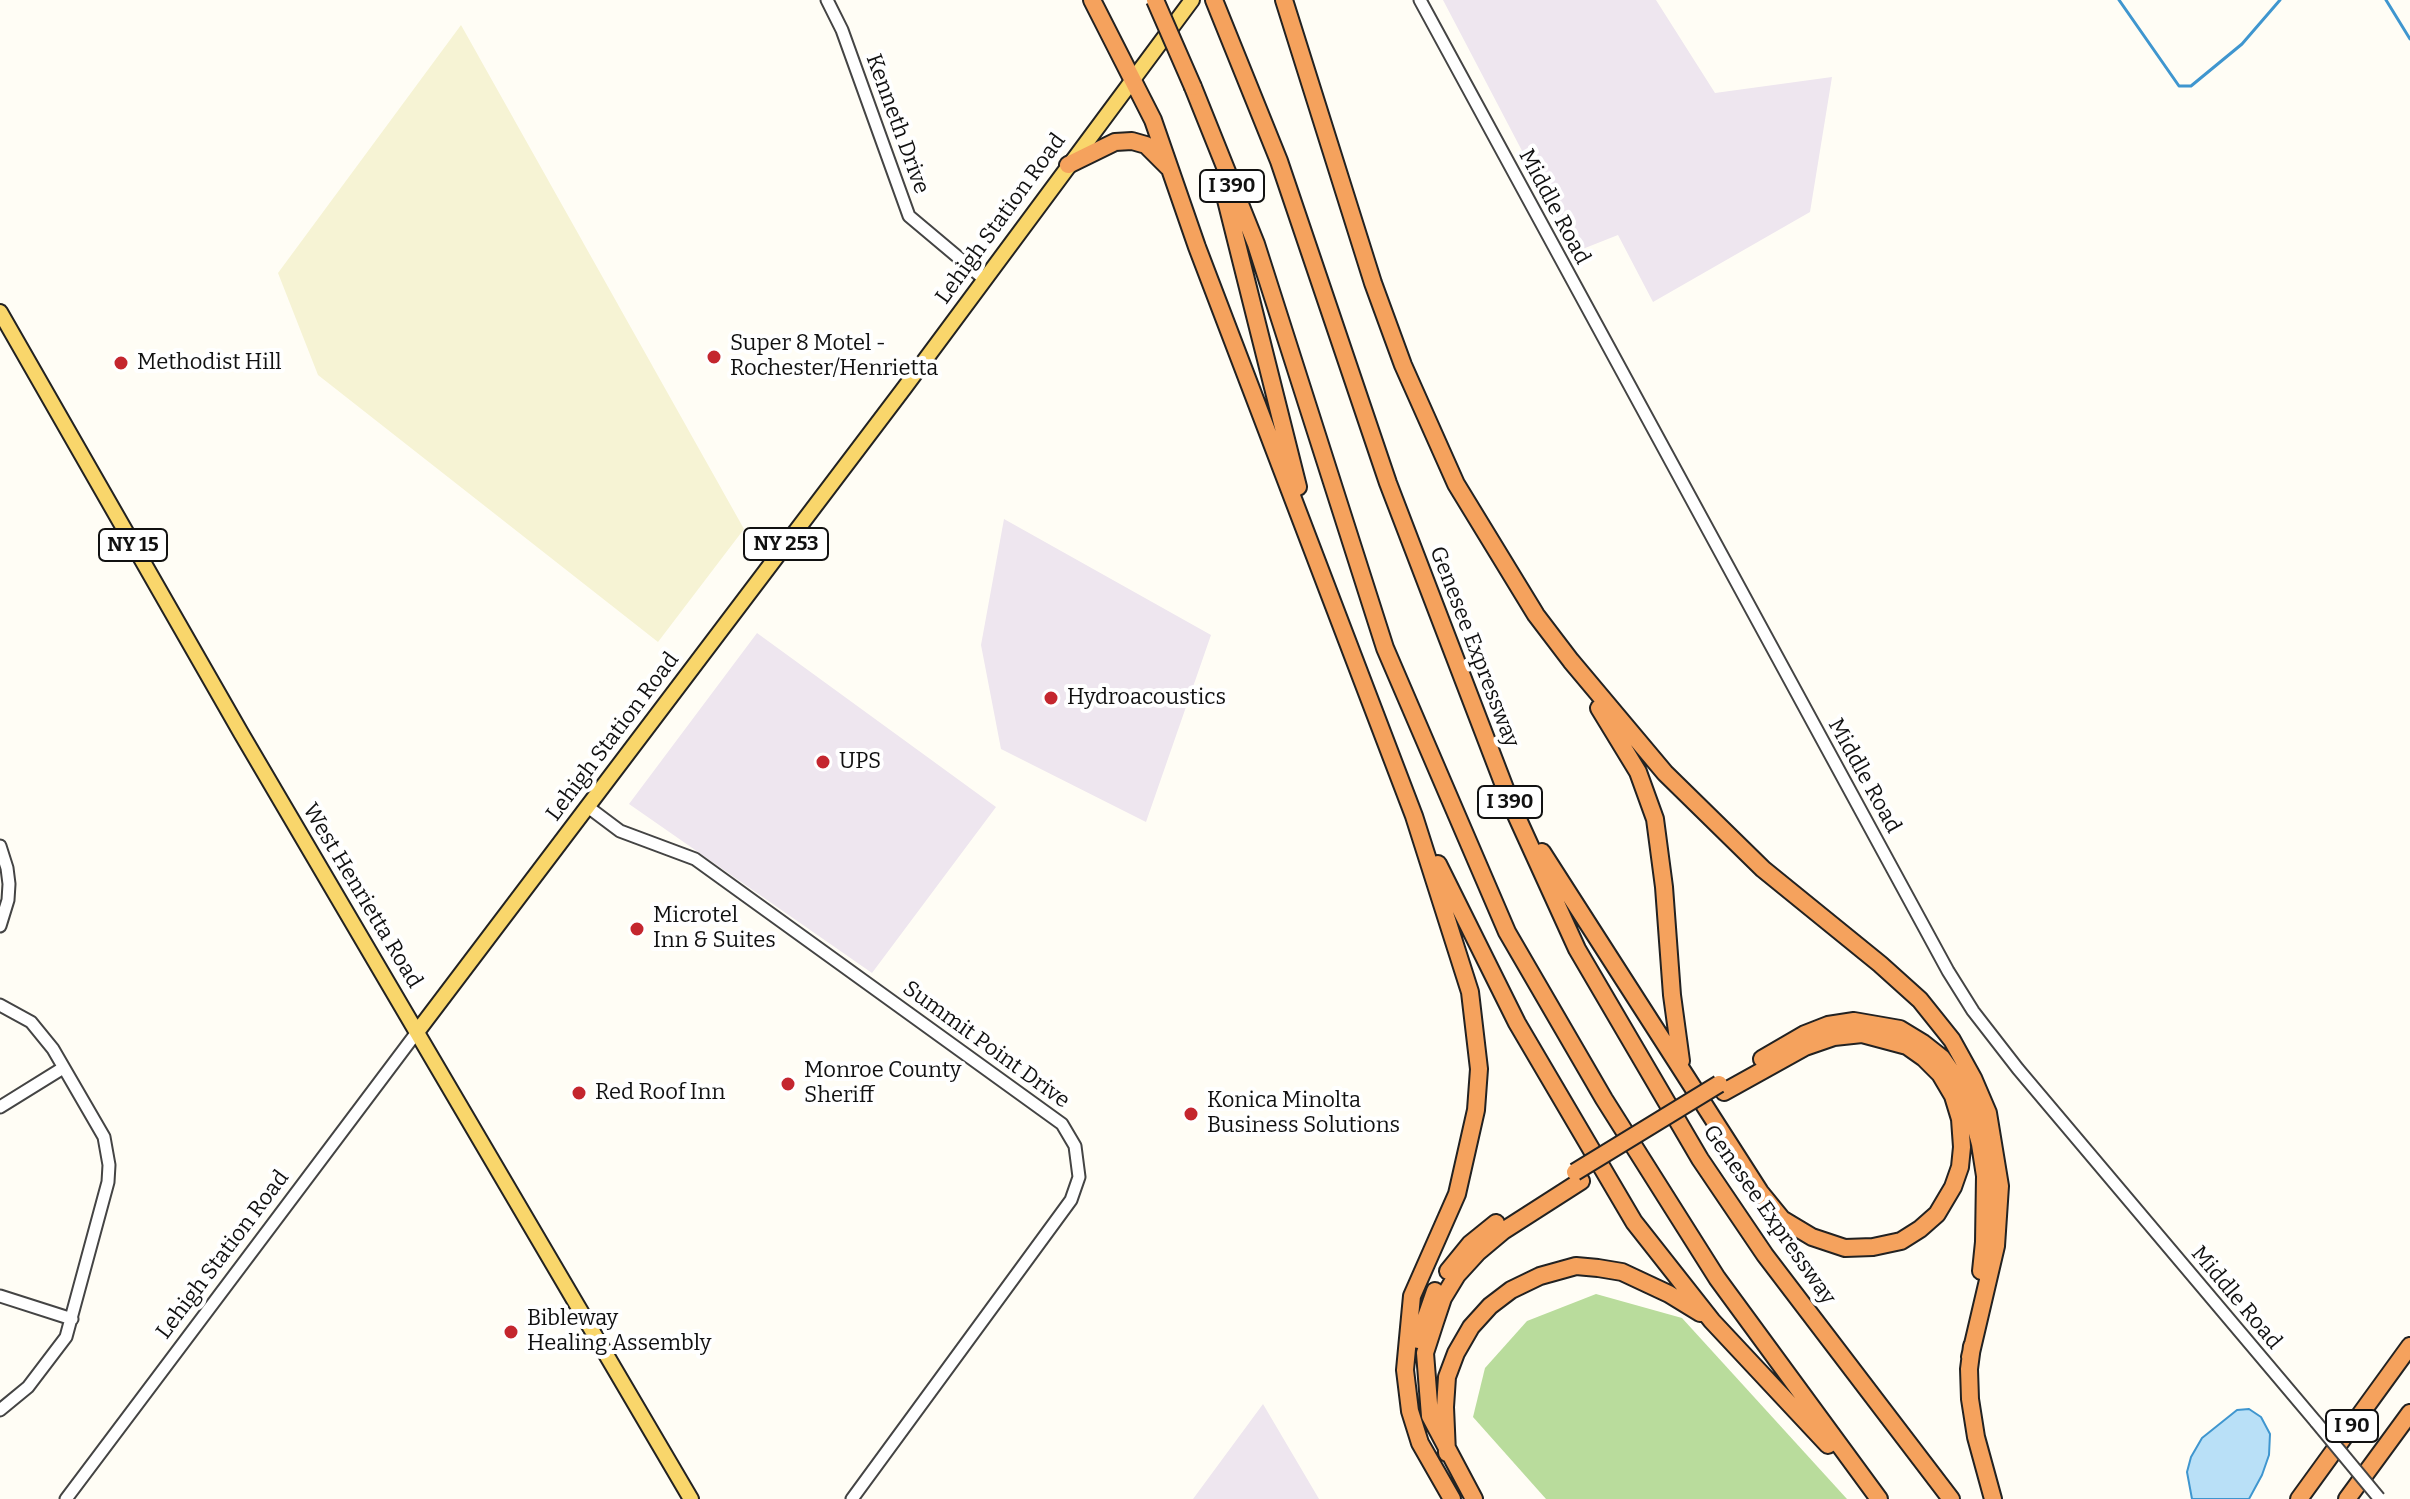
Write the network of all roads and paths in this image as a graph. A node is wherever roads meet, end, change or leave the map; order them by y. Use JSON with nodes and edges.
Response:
{"nodes":[{"id":1,"x":827,"y":0,"type":"edge"},
{"id":2,"x":1092,"y":0,"type":"edge"},
{"id":3,"x":1155,"y":0,"type":"edge"},
{"id":4,"x":1192,"y":0,"type":"edge"},
{"id":5,"x":1214,"y":0,"type":"edge"},
{"id":6,"x":1284,"y":0,"type":"edge"},
{"id":7,"x":1420,"y":0,"type":"edge"},
{"id":8,"x":1133,"y":79,"type":"junction"},
{"id":9,"x":1208,"y":128,"type":"junction"},
{"id":10,"x":1068,"y":165,"type":"junction"},
{"id":11,"x":1171,"y":170,"type":"junction"},
{"id":12,"x":984,"y":279,"type":"junction"},
{"id":13,"x":0,"y":312,"type":"edge"},
{"id":14,"x":1316,"y":559,"type":"junction"},
{"id":15,"x":1571,"y":661,"type":"junction"},
{"id":16,"x":1511,"y":804,"type":"junction"},
{"id":17,"x":588,"y":807,"type":"junction"},
{"id":18,"x":1414,"y":816,"type":"junction"},
{"id":19,"x":0,"y":846,"type":"edge"},
{"id":20,"x":0,"y":926,"type":"edge"},
{"id":21,"x":0,"y":1005,"type":"edge"},
{"id":22,"x":417,"y":1032,"type":"junction"},
{"id":23,"x":1682,"y":1067,"type":"junction"},
{"id":24,"x":63,"y":1068,"type":"junction"},
{"id":25,"x":1722,"y":1088,"type":"junction"},
{"id":26,"x":0,"y":1107,"type":"edge"},
{"id":27,"x":1578,"y":1177,"type":"junction"},
{"id":28,"x":0,"y":1296,"type":"edge"},
{"id":29,"x":72,"y":1319,"type":"junction"},
{"id":30,"x":1712,"y":1321,"type":"junction"},
{"id":31,"x":2410,"y":1346,"type":"edge"},
{"id":32,"x":1970,"y":1357,"type":"junction"},
{"id":33,"x":0,"y":1410,"type":"edge"},
{"id":34,"x":2410,"y":1413,"type":"edge"},
{"id":35,"x":1447,"y":1453,"type":"junction"},
{"id":36,"x":1437,"y":1474,"type":"junction"},
{"id":37,"x":66,"y":1499,"type":"edge"},
{"id":38,"x":691,"y":1499,"type":"edge"},
{"id":39,"x":852,"y":1499,"type":"edge"},
{"id":40,"x":1452,"y":1499,"type":"edge"},
{"id":41,"x":1474,"y":1499,"type":"edge"},
{"id":42,"x":1878,"y":1499,"type":"edge"},
{"id":43,"x":1951,"y":1499,"type":"edge"},
{"id":44,"x":1993,"y":1499,"type":"edge"},
{"id":45,"x":2299,"y":1499,"type":"edge"},
{"id":46,"x":2347,"y":1499,"type":"edge"},
{"id":47,"x":2379,"y":1499,"type":"edge"}],
"edges":[{"from":1,"to":12,"type":"street","name":"Kenneth Drive"},
{"from":2,"to":8,"type":"highway"},
{"from":3,"to":9,"type":"highway","number":"I 390","bridge":true},
{"from":4,"to":8,"type":"main road","name":"Lehigh Station Road","number":"NY 253"},
{"from":5,"to":16,"type":"highway","name":"Genesee Expressway","number":"I 390"},
{"from":6,"to":15,"type":"highway"},
{"from":7,"to":47,"type":"street","name":"Middle Road","bridge":true},
{"from":8,"to":10,"type":"main road","name":"Lehigh Station Road","number":"NY 253"},
{"from":8,"to":11,"type":"highway"},
{"from":9,"to":14,"type":"highway"},
{"from":9,"to":42,"type":"highway","number":"I 390"},
{"from":10,"to":11,"type":"highway"},
{"from":10,"to":12,"type":"main road","name":"Lehigh Station Road","number":"NY 253"},
{"from":11,"to":14,"type":"highway"},
{"from":12,"to":17,"type":"main road","name":"Lehigh Station Road","number":"NY 253"},
{"from":13,"to":22,"type":"main road","name":"West Henrietta Road","number":"NY 15"},
{"from":14,"to":18,"type":"highway"},
{"from":15,"to":23,"type":"highway"},
{"from":15,"to":32,"type":"highway"},
{"from":16,"to":23,"type":"highway"},
{"from":16,"to":43,"type":"highway","name":"Genesee Expressway","number":"I 390"},
{"from":17,"to":22,"type":"main road","name":"Lehigh Station Road","number":"NY 253"},
{"from":17,"to":39,"type":"street","name":"Summit Point Drive"},
{"from":18,"to":30,"type":"highway"},
{"from":18,"to":36,"type":"highway"},
{"from":19,"to":20,"type":"street"},
{"from":21,"to":24,"type":"street"},
{"from":22,"to":37,"type":"street","name":"Lehigh Station Road"},
{"from":22,"to":38,"type":"main road","name":"West Henrietta Road","number":"NY 15"},
{"from":23,"to":25,"type":"highway"},
{"from":24,"to":26,"type":"street"},
{"from":24,"to":29,"type":"street"},
{"from":25,"to":27,"type":"highway","bridge":true},
{"from":25,"to":32,"type":"highway"},
{"from":27,"to":35,"type":"highway"},
{"from":27,"to":36,"type":"highway"},
{"from":28,"to":29,"type":"street"},
{"from":29,"to":33,"type":"street"},
{"from":30,"to":35,"type":"highway"},
{"from":30,"to":42,"type":"highway"},
{"from":31,"to":45,"type":"highway","number":"I 90"},
{"from":32,"to":44,"type":"highway"},
{"from":34,"to":46,"type":"highway","number":"I 90"},
{"from":35,"to":41,"type":"highway"},
{"from":36,"to":40,"type":"highway"}]}
